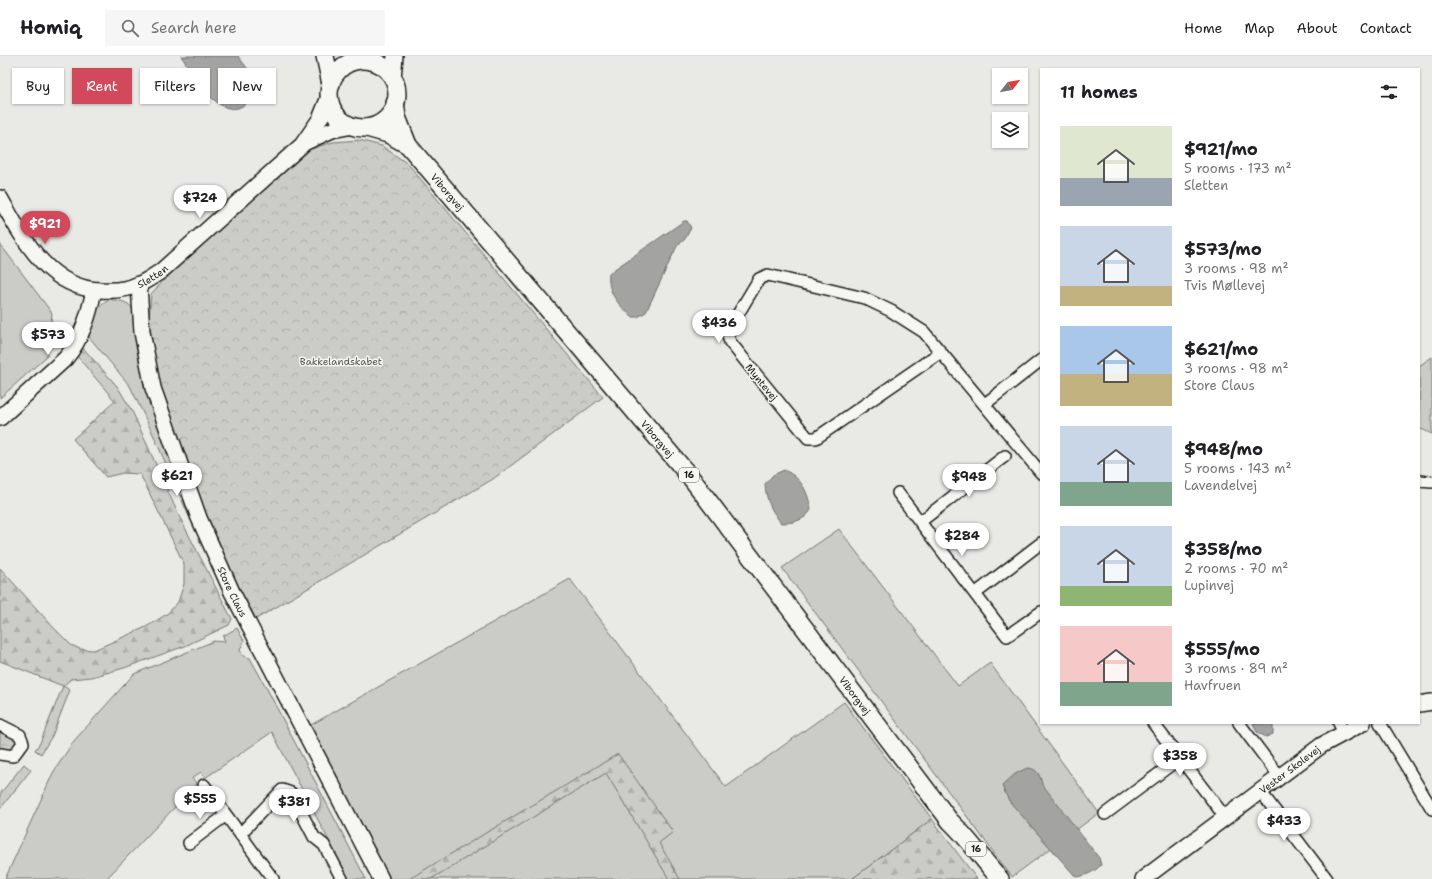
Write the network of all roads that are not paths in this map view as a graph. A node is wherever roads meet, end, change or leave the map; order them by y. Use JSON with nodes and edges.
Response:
{"nodes":[{"id":1,"x":325,"y":56,"type":"edge"},
{"id":2,"x":395,"y":56,"type":"edge"},
{"id":3,"x":361,"y":58,"type":"edge"},
{"id":4,"x":393,"y":78,"type":"junction"},
{"id":5,"x":330,"y":90,"type":"junction"},
{"id":6,"x":395,"y":103,"type":"junction"},
{"id":7,"x":360,"y":127,"type":"junction"},
{"id":8,"x":302,"y":145,"type":"junction"},
{"id":9,"x":408,"y":145,"type":"junction"},
{"id":10,"x":0,"y":198,"type":"edge"},
{"id":11,"x":139,"y":285,"type":"junction"},
{"id":12,"x":94,"y":290,"type":"junction"},
{"id":13,"x":941,"y":352,"type":"junction"},
{"id":14,"x":1040,"y":361,"type":"edge"},
{"id":15,"x":985,"y":404,"type":"junction"},
{"id":16,"x":0,"y":418,"type":"edge"},
{"id":17,"x":1005,"y":456,"type":"dead end"},
{"id":18,"x":1040,"y":472,"type":"edge"},
{"id":19,"x":1420,"y":481,"type":"edge"},
{"id":20,"x":1432,"y":482,"type":"edge"},
{"id":21,"x":898,"y":493,"type":"dead end"},
{"id":22,"x":920,"y":522,"type":"junction"},
{"id":23,"x":1040,"y":544,"type":"edge"},
{"id":24,"x":976,"y":593,"type":"junction"},
{"id":25,"x":1040,"y":613,"type":"edge"},
{"id":26,"x":1432,"y":702,"type":"edge"},
{"id":27,"x":1420,"y":704,"type":"edge"},
{"id":28,"x":1154,"y":724,"type":"edge"},
{"id":29,"x":1240,"y":724,"type":"edge"},
{"id":30,"x":1359,"y":724,"type":"edge"},
{"id":31,"x":1381,"y":724,"type":"edge"},
{"id":32,"x":0,"y":725,"type":"edge"},
{"id":33,"x":1342,"y":728,"type":"edge"},
{"id":34,"x":0,"y":754,"type":"edge"},
{"id":35,"x":1180,"y":758,"type":"junction"},
{"id":36,"x":1279,"y":776,"type":"junction"},
{"id":37,"x":204,"y":785,"type":"dead end"},
{"id":38,"x":1260,"y":791,"type":"junction"},
{"id":39,"x":1432,"y":809,"type":"edge"},
{"id":40,"x":1105,"y":814,"type":"dead end"},
{"id":41,"x":226,"y":815,"type":"junction"},
{"id":42,"x":1225,"y":818,"type":"junction"},
{"id":43,"x":950,"y":821,"type":"junction"},
{"id":44,"x":240,"y":834,"type":"junction"},
{"id":45,"x":189,"y":843,"type":"dead end"},
{"id":46,"x":985,"y":877,"type":"edge"},
{"id":47,"x":270,"y":878,"type":"edge"},
{"id":48,"x":342,"y":879,"type":"edge"},
{"id":49,"x":381,"y":879,"type":"edge"},
{"id":50,"x":1000,"y":879,"type":"edge"},
{"id":51,"x":1143,"y":879,"type":"edge"},
{"id":52,"x":1327,"y":879,"type":"edge"}],
"edges":[{"from":1,"to":5,"type":"main road","number":"16"},
{"from":2,"to":4,"type":"street"},
{"from":3,"to":4,"type":"main road"},
{"from":3,"to":5,"type":"main road"},
{"from":4,"to":6,"type":"main road","number":"16"},
{"from":5,"to":7,"type":"main road","number":"16"},
{"from":5,"to":8,"type":"street","name":"Sletten"},
{"from":6,"to":7,"type":"main road"},
{"from":6,"to":9,"type":"main road","name":"Viborgvej","number":"16"},
{"from":7,"to":8,"type":"street","name":"Sletten"},
{"from":7,"to":9,"type":"main road","name":"Viborgvej","number":"16"},
{"from":8,"to":11,"type":"street","name":"Sletten"},
{"from":9,"to":43,"type":"main road","name":"Viborgvej","number":"16"},
{"from":10,"to":12,"type":"street","name":"Sletten"},
{"from":11,"to":12,"type":"street","name":"Sletten"},
{"from":11,"to":49,"type":"street","name":"Store Claus"},
{"from":12,"to":16,"type":"street"},
{"from":13,"to":13,"type":"street","name":"Myntevej"},
{"from":13,"to":15,"type":"street","name":"Myntevej"},
{"from":14,"to":15,"type":"street"},
{"from":15,"to":18,"type":"street","name":"Myntevej"},
{"from":17,"to":22,"type":"street"},
{"from":19,"to":20,"type":"street"},
{"from":21,"to":22,"type":"street"},
{"from":22,"to":24,"type":"street"},
{"from":23,"to":24,"type":"street"},
{"from":24,"to":25,"type":"street"},
{"from":26,"to":27,"type":"street"},
{"from":28,"to":35,"type":"street"},
{"from":29,"to":36,"type":"street"},
{"from":30,"to":33,"type":"street","name":"Vester Skolevej"},
{"from":31,"to":39,"type":"street"},
{"from":32,"to":34,"type":"street"},
{"from":33,"to":36,"type":"street","name":"Vester Skolevej"},
{"from":35,"to":40,"type":"street"},
{"from":35,"to":42,"type":"street"},
{"from":36,"to":38,"type":"street","name":"Vester Skolevej"},
{"from":37,"to":41,"type":"street"},
{"from":38,"to":42,"type":"street","name":"Vester Skolevej"},
{"from":38,"to":52,"type":"street"},
{"from":41,"to":44,"type":"street"},
{"from":41,"to":45,"type":"street"},
{"from":42,"to":51,"type":"street","name":"Vester Skolevej"},
{"from":43,"to":46,"type":"main road","name":"Viborgvej","number":"16"},
{"from":43,"to":50,"type":"main road","name":"Viborgvej","number":"16"},
{"from":44,"to":47,"type":"street"},
{"from":44,"to":48,"type":"street"}]}
